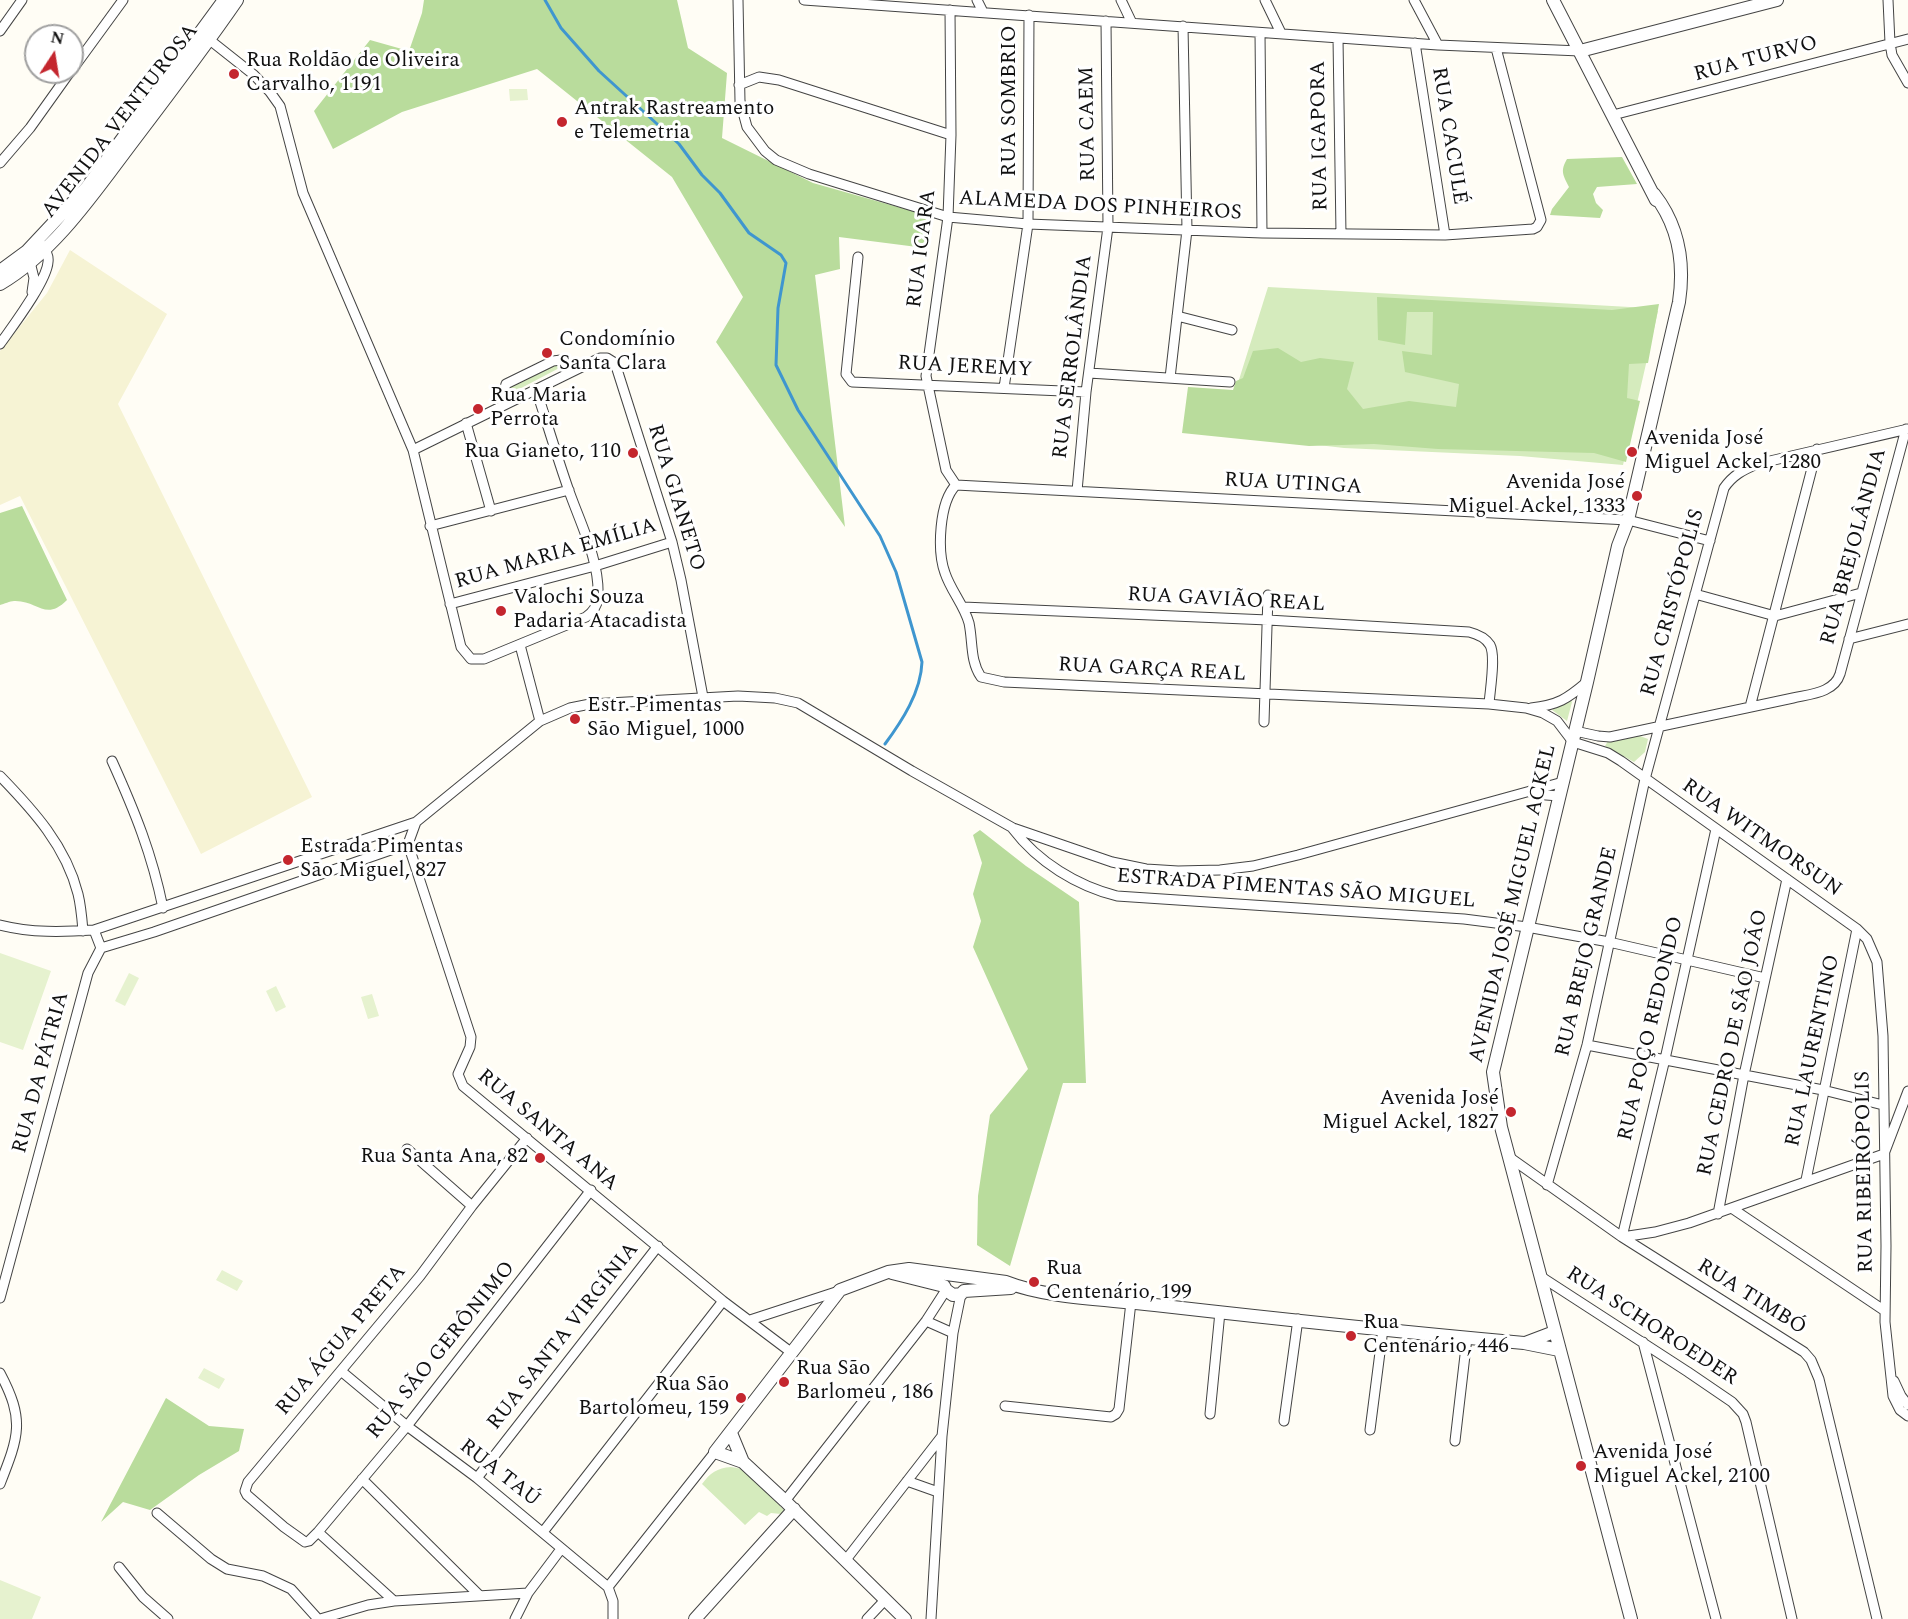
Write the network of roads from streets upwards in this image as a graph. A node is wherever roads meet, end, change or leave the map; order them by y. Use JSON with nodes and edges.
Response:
{"nodes":[{"id":1,"x":22,"y":0,"type":"edge"},
{"id":2,"x":123,"y":0,"type":"edge"},
{"id":3,"x":224,"y":0,"type":"edge"},
{"id":4,"x":237,"y":0,"type":"edge"},
{"id":5,"x":738,"y":0,"type":"edge"},
{"id":6,"x":804,"y":0,"type":"edge"},
{"id":7,"x":977,"y":0,"type":"edge"},
{"id":8,"x":1121,"y":0,"type":"edge"},
{"id":9,"x":1265,"y":0,"type":"edge"},
{"id":10,"x":1414,"y":0,"type":"edge"},
{"id":11,"x":1552,"y":0,"type":"edge"},
{"id":12,"x":1777,"y":0,"type":"edge"},
{"id":13,"x":1888,"y":0,"type":"edge"},
{"id":14,"x":831,"y":1,"type":"edge"},
{"id":15,"x":950,"y":10,"type":"junction"},
{"id":16,"x":983,"y":12,"type":"junction"},
{"id":17,"x":1029,"y":15,"type":"junction"},
{"id":18,"x":1106,"y":21,"type":"junction"},
{"id":19,"x":1132,"y":22,"type":"junction"},
{"id":20,"x":1183,"y":26,"type":"junction"},
{"id":21,"x":0,"y":31,"type":"edge"},
{"id":22,"x":1260,"y":33,"type":"junction"},
{"id":23,"x":1281,"y":33,"type":"junction"},
{"id":24,"x":206,"y":37,"type":"junction"},
{"id":25,"x":1338,"y":38,"type":"junction"},
{"id":26,"x":1908,"y":39,"type":"edge"},
{"id":27,"x":1415,"y":43,"type":"junction"},
{"id":28,"x":1890,"y":43,"type":"junction"},
{"id":29,"x":1438,"y":45,"type":"junction"},
{"id":30,"x":1496,"y":48,"type":"junction"},
{"id":31,"x":1580,"y":51,"type":"junction"},
{"id":32,"x":84,"y":53,"type":"edge"},
{"id":33,"x":1908,"y":83,"type":"edge"},
{"id":34,"x":62,"y":84,"type":"edge"},
{"id":35,"x":740,"y":85,"type":"junction"},
{"id":36,"x":1613,"y":115,"type":"junction"},
{"id":37,"x":951,"y":135,"type":"junction"},
{"id":38,"x":0,"y":163,"type":"edge"},
{"id":39,"x":948,"y":217,"type":"junction"},
{"id":40,"x":1028,"y":224,"type":"junction"},
{"id":41,"x":1108,"y":227,"type":"junction"},
{"id":42,"x":1187,"y":230,"type":"junction"},
{"id":43,"x":1262,"y":233,"type":"junction"},
{"id":44,"x":1341,"y":234,"type":"junction"},
{"id":45,"x":1445,"y":235,"type":"junction"},
{"id":46,"x":41,"y":244,"type":"junction"},
{"id":47,"x":28,"y":256,"type":"junction"},
{"id":48,"x":858,"y":257,"type":"dead end"},
{"id":49,"x":0,"y":271,"type":"edge"},
{"id":50,"x":0,"y":284,"type":"edge"},
{"id":51,"x":31,"y":300,"type":"junction"},
{"id":52,"x":1177,"y":316,"type":"junction"},
{"id":53,"x":1232,"y":330,"type":"dead end"},
{"id":54,"x":0,"y":344,"type":"edge"},
{"id":55,"x":574,"y":370,"type":"junction"},
{"id":56,"x":1089,"y":373,"type":"junction"},
{"id":57,"x":1170,"y":378,"type":"junction"},
{"id":58,"x":1230,"y":382,"type":"dead end"},
{"id":59,"x":927,"y":384,"type":"junction"},
{"id":60,"x":1004,"y":388,"type":"junction"},
{"id":61,"x":536,"y":389,"type":"junction"},
{"id":62,"x":1086,"y":392,"type":"junction"},
{"id":63,"x":504,"y":405,"type":"junction"},
{"id":64,"x":466,"y":423,"type":"junction"},
{"id":65,"x":1907,"y":429,"type":"edge"},
{"id":66,"x":1817,"y":449,"type":"junction"},
{"id":67,"x":412,"y":450,"type":"junction"},
{"id":68,"x":956,"y":484,"type":"junction"},
{"id":69,"x":569,"y":490,"type":"junction"},
{"id":70,"x":1077,"y":491,"type":"junction"},
{"id":71,"x":491,"y":511,"type":"junction"},
{"id":72,"x":1625,"y":520,"type":"junction"},
{"id":73,"x":430,"y":526,"type":"junction"},
{"id":74,"x":1710,"y":541,"type":"junction"},
{"id":75,"x":672,"y":542,"type":"junction"},
{"id":76,"x":595,"y":566,"type":"junction"},
{"id":77,"x":1861,"y":593,"type":"junction"},
{"id":78,"x":1695,"y":594,"type":"junction"},
{"id":79,"x":1268,"y":596,"type":"dead end"},
{"id":80,"x":450,"y":604,"type":"junction"},
{"id":81,"x":963,"y":607,"type":"junction"},
{"id":82,"x":1775,"y":616,"type":"junction"},
{"id":83,"x":1268,"y":620,"type":"junction"},
{"id":84,"x":1908,"y":624,"type":"edge"},
{"id":85,"x":1850,"y":639,"type":"junction"},
{"id":86,"x":520,"y":645,"type":"junction"},
{"id":87,"x":1587,"y":682,"type":"junction"},
{"id":88,"x":1264,"y":695,"type":"junction"},
{"id":89,"x":703,"y":697,"type":"junction"},
{"id":90,"x":1489,"y":704,"type":"junction"},
{"id":91,"x":1750,"y":707,"type":"junction"},
{"id":92,"x":1526,"y":708,"type":"junction"},
{"id":93,"x":540,"y":721,"type":"junction"},
{"id":94,"x":1264,"y":722,"type":"dead end"},
{"id":95,"x":1660,"y":727,"type":"junction"},
{"id":96,"x":1574,"y":736,"type":"junction"},
{"id":97,"x":1604,"y":737,"type":"junction"},
{"id":98,"x":1601,"y":751,"type":"junction"},
{"id":99,"x":112,"y":762,"type":"dead end"},
{"id":100,"x":0,"y":776,"type":"edge"},
{"id":101,"x":1645,"y":779,"type":"junction"},
{"id":102,"x":1563,"y":782,"type":"junction"},
{"id":103,"x":1527,"y":793,"type":"junction"},
{"id":104,"x":1559,"y":796,"type":"junction"},
{"id":105,"x":416,"y":822,"type":"junction"},
{"id":106,"x":1013,"y":828,"type":"junction"},
{"id":107,"x":1716,"y":829,"type":"junction"},
{"id":108,"x":408,"y":844,"type":"junction"},
{"id":109,"x":1786,"y":879,"type":"junction"},
{"id":110,"x":163,"y":908,"type":"junction"},
{"id":111,"x":0,"y":925,"type":"edge"},
{"id":112,"x":1527,"y":927,"type":"junction"},
{"id":113,"x":1857,"y":929,"type":"junction"},
{"id":114,"x":94,"y":930,"type":"junction"},
{"id":115,"x":83,"y":931,"type":"junction"},
{"id":116,"x":1609,"y":942,"type":"junction"},
{"id":117,"x":101,"y":948,"type":"junction"},
{"id":118,"x":1687,"y":960,"type":"junction"},
{"id":119,"x":1765,"y":978,"type":"junction"},
{"id":120,"x":1587,"y":1045,"type":"junction"},
{"id":121,"x":1665,"y":1059,"type":"junction"},
{"id":122,"x":1744,"y":1075,"type":"junction"},
{"id":123,"x":1823,"y":1090,"type":"junction"},
{"id":124,"x":1908,"y":1090,"type":"edge"},
{"id":125,"x":1883,"y":1105,"type":"junction"},
{"id":126,"x":527,"y":1138,"type":"junction"},
{"id":127,"x":407,"y":1149,"type":"dead end"},
{"id":128,"x":1884,"y":1154,"type":"junction"},
{"id":129,"x":1509,"y":1157,"type":"junction"},
{"id":130,"x":1806,"y":1180,"type":"junction"},
{"id":131,"x":1547,"y":1185,"type":"junction"},
{"id":132,"x":591,"y":1190,"type":"junction"},
{"id":133,"x":472,"y":1206,"type":"junction"},
{"id":134,"x":1733,"y":1209,"type":"junction"},
{"id":135,"x":1718,"y":1214,"type":"junction"},
{"id":136,"x":1622,"y":1237,"type":"junction"},
{"id":137,"x":658,"y":1246,"type":"junction"},
{"id":138,"x":888,"y":1272,"type":"junction"},
{"id":139,"x":957,"y":1275,"type":"junction"},
{"id":140,"x":1540,"y":1276,"type":"junction"},
{"id":141,"x":1019,"y":1287,"type":"junction"},
{"id":142,"x":945,"y":1288,"type":"junction"},
{"id":143,"x":840,"y":1290,"type":"junction"},
{"id":144,"x":962,"y":1292,"type":"junction"},
{"id":145,"x":0,"y":1298,"type":"edge"},
{"id":146,"x":723,"y":1301,"type":"junction"},
{"id":147,"x":1131,"y":1302,"type":"junction"},
{"id":148,"x":1885,"y":1311,"type":"junction"},
{"id":149,"x":1220,"y":1312,"type":"junction"},
{"id":150,"x":750,"y":1320,"type":"junction"},
{"id":151,"x":1298,"y":1320,"type":"junction"},
{"id":152,"x":926,"y":1322,"type":"junction"},
{"id":153,"x":1383,"y":1329,"type":"junction"},
{"id":154,"x":1554,"y":1332,"type":"junction"},
{"id":155,"x":953,"y":1333,"type":"junction"},
{"id":156,"x":1467,"y":1338,"type":"junction"},
{"id":157,"x":1643,"y":1342,"type":"junction"},
{"id":158,"x":1524,"y":1343,"type":"junction"},
{"id":159,"x":1559,"y":1350,"type":"junction"},
{"id":160,"x":792,"y":1353,"type":"junction"},
{"id":161,"x":341,"y":1371,"type":"junction"},
{"id":162,"x":0,"y":1373,"type":"edge"},
{"id":163,"x":1891,"y":1377,"type":"junction"},
{"id":164,"x":1908,"y":1405,"type":"edge"},
{"id":165,"x":1005,"y":1406,"type":"dead end"},
{"id":166,"x":1908,"y":1411,"type":"edge"},
{"id":167,"x":1210,"y":1414,"type":"dead end"},
{"id":168,"x":1908,"y":1416,"type":"edge"},
{"id":169,"x":1284,"y":1420,"type":"dead end"},
{"id":170,"x":407,"y":1426,"type":"junction"},
{"id":171,"x":1371,"y":1430,"type":"dead end"},
{"id":172,"x":731,"y":1433,"type":"junction"},
{"id":173,"x":942,"y":1436,"type":"junction"},
{"id":174,"x":1455,"y":1441,"type":"dead end"},
{"id":175,"x":715,"y":1452,"type":"junction"},
{"id":176,"x":743,"y":1462,"type":"junction"},
{"id":177,"x":477,"y":1478,"type":"junction"},
{"id":178,"x":362,"y":1479,"type":"junction"},
{"id":179,"x":908,"y":1481,"type":"junction"},
{"id":180,"x":0,"y":1484,"type":"edge"},
{"id":181,"x":938,"y":1492,"type":"junction"},
{"id":182,"x":789,"y":1505,"type":"junction"},
{"id":183,"x":157,"y":1513,"type":"dead end"},
{"id":184,"x":318,"y":1532,"type":"junction"},
{"id":185,"x":543,"y":1532,"type":"junction"},
{"id":186,"x":561,"y":1549,"type":"junction"},
{"id":187,"x":845,"y":1561,"type":"junction"},
{"id":188,"x":119,"y":1567,"type":"dead end"},
{"id":189,"x":608,"y":1587,"type":"junction"},
{"id":190,"x":528,"y":1593,"type":"junction"},
{"id":191,"x":479,"y":1594,"type":"junction"},
{"id":192,"x":885,"y":1600,"type":"junction"},
{"id":193,"x":394,"y":1601,"type":"junction"},
{"id":194,"x":168,"y":1619,"type":"edge"},
{"id":195,"x":319,"y":1619,"type":"edge"},
{"id":196,"x":515,"y":1619,"type":"edge"},
{"id":197,"x":613,"y":1619,"type":"edge"},
{"id":198,"x":695,"y":1619,"type":"edge"},
{"id":199,"x":867,"y":1619,"type":"edge"},
{"id":200,"x":905,"y":1619,"type":"edge"},
{"id":201,"x":931,"y":1619,"type":"edge"},
{"id":202,"x":1631,"y":1619,"type":"edge"},
{"id":203,"x":1716,"y":1619,"type":"edge"},
{"id":204,"x":1792,"y":1619,"type":"edge"},
{"id":205,"x":1877,"y":1619,"type":"edge"}],
"edges":[{"from":1,"to":21,"type":"street"},
{"from":2,"to":32,"type":"street"},
{"from":3,"to":24,"type":"street","name":"AVENIDA VENTUROSA"},
{"from":4,"to":24,"type":"street","name":"AVENIDA VENTUROSA"},
{"from":5,"to":35,"type":"street","name":"ALAMEDA DOS PINHEIROS"},
{"from":6,"to":14,"type":"street"},
{"from":7,"to":16,"type":"street"},
{"from":8,"to":19,"type":"street"},
{"from":9,"to":23,"type":"street"},
{"from":10,"to":29,"type":"street"},
{"from":11,"to":31,"type":"street","name":"AVENIDA JOSÉ MIGUEL ACKEL"},
{"from":12,"to":31,"type":"street"},
{"from":13,"to":28,"type":"street"},
{"from":14,"to":15,"type":"street"},
{"from":15,"to":16,"type":"street"},
{"from":15,"to":37,"type":"street","name":"RUA ICARA"},
{"from":16,"to":17,"type":"street"},
{"from":17,"to":18,"type":"street"},
{"from":17,"to":40,"type":"street","name":"RUA SOMBRIO"},
{"from":18,"to":19,"type":"street"},
{"from":18,"to":41,"type":"street","name":"RUA CAEM"},
{"from":19,"to":20,"type":"street"},
{"from":20,"to":22,"type":"street"},
{"from":20,"to":42,"type":"street"},
{"from":22,"to":23,"type":"street"},
{"from":22,"to":43,"type":"street"},
{"from":23,"to":25,"type":"street"},
{"from":24,"to":46,"type":"street","name":"AVENIDA VENTUROSA"},
{"from":24,"to":67,"type":"street"},
{"from":25,"to":27,"type":"street"},
{"from":25,"to":44,"type":"street","name":"RUA IGAPORA"},
{"from":26,"to":28,"type":"street","name":"RUA TURVO"},
{"from":27,"to":29,"type":"street"},
{"from":27,"to":45,"type":"street","name":"RUA CACULÉ"},
{"from":28,"to":33,"type":"street"},
{"from":28,"to":36,"type":"street","name":"RUA TURVO"},
{"from":29,"to":30,"type":"street"},
{"from":30,"to":31,"type":"street"},
{"from":30,"to":45,"type":"street","name":"ALAMEDA DOS PINHEIROS"},
{"from":31,"to":36,"type":"street","name":"AVENIDA JOSÉ MIGUEL ACKEL"},
{"from":34,"to":38,"type":"street"},
{"from":35,"to":37,"type":"street"},
{"from":35,"to":39,"type":"street","name":"ALAMEDA DOS PINHEIROS"},
{"from":36,"to":72,"type":"street","name":"AVENIDA JOSÉ MIGUEL ACKEL"},
{"from":37,"to":39,"type":"street","name":"RUA ICARA"},
{"from":39,"to":40,"type":"street","name":"ALAMEDA DOS PINHEIROS"},
{"from":39,"to":59,"type":"street","name":"RUA ICARA"},
{"from":40,"to":41,"type":"street","name":"ALAMEDA DOS PINHEIROS"},
{"from":40,"to":60,"type":"street","name":"RUA SOMBRIO"},
{"from":41,"to":42,"type":"street","name":"ALAMEDA DOS PINHEIROS"},
{"from":41,"to":56,"type":"street","name":"RUA SERROLÂNDIA"},
{"from":42,"to":43,"type":"street","name":"ALAMEDA DOS PINHEIROS"},
{"from":42,"to":52,"type":"street"},
{"from":43,"to":44,"type":"street","name":"ALAMEDA DOS PINHEIROS"},
{"from":44,"to":45,"type":"street","name":"ALAMEDA DOS PINHEIROS"},
{"from":46,"to":47,"type":"street","name":"AVENIDA VENTUROSA"},
{"from":46,"to":51,"type":"street"},
{"from":47,"to":49,"type":"street","name":"AVENIDA VENTUROSA"},
{"from":47,"to":50,"type":"street","name":"AVENIDA VENTUROSA"},
{"from":47,"to":51,"type":"street"},
{"from":48,"to":59,"type":"street","name":"RUA JEREMY"},
{"from":51,"to":54,"type":"street"},
{"from":52,"to":53,"type":"street"},
{"from":52,"to":57,"type":"street"},
{"from":55,"to":61,"type":"street"},
{"from":55,"to":63,"type":"street"},
{"from":55,"to":75,"type":"street","name":"RUA GIANETO"},
{"from":56,"to":57,"type":"street"},
{"from":56,"to":62,"type":"street","name":"RUA SERROLÂNDIA"},
{"from":57,"to":58,"type":"street"},
{"from":59,"to":60,"type":"street","name":"RUA JEREMY"},
{"from":59,"to":68,"type":"street","name":"RUA ICARA"},
{"from":60,"to":62,"type":"street","name":"RUA JEREMY"},
{"from":61,"to":63,"type":"street"},
{"from":61,"to":69,"type":"street"},
{"from":62,"to":70,"type":"street","name":"RUA SERROLÂNDIA"},
{"from":63,"to":64,"type":"street"},
{"from":64,"to":67,"type":"street"},
{"from":64,"to":71,"type":"street"},
{"from":65,"to":66,"type":"street"},
{"from":65,"to":77,"type":"street","name":"RUA BREJOLÂNDIA"},
{"from":66,"to":74,"type":"street","name":"RUA CRISTÓPOLIS"},
{"from":66,"to":82,"type":"street"},
{"from":67,"to":73,"type":"street"},
{"from":68,"to":70,"type":"street","name":"RUA UTINGA"},
{"from":68,"to":81,"type":"street","name":"RUA GARÇA REAL"},
{"from":69,"to":71,"type":"street"},
{"from":69,"to":76,"type":"street"},
{"from":70,"to":72,"type":"street","name":"RUA UTINGA"},
{"from":71,"to":73,"type":"street"},
{"from":72,"to":74,"type":"street","name":"RUA UTINGA"},
{"from":72,"to":87,"type":"street","name":"AVENIDA JOSÉ MIGUEL ACKEL"},
{"from":73,"to":80,"type":"street"},
{"from":74,"to":78,"type":"street","name":"RUA CRISTÓPOLIS"},
{"from":75,"to":76,"type":"street","name":"RUA MARIA EMÍLIA"},
{"from":75,"to":89,"type":"street","name":"RUA GIANETO"},
{"from":76,"to":80,"type":"street","name":"RUA MARIA EMÍLIA"},
{"from":76,"to":86,"type":"street"},
{"from":77,"to":82,"type":"street"},
{"from":77,"to":85,"type":"street","name":"RUA BREJOLÂNDIA"},
{"from":78,"to":82,"type":"street"},
{"from":78,"to":95,"type":"street","name":"RUA CRISTÓPOLIS"},
{"from":79,"to":83,"type":"street"},
{"from":80,"to":86,"type":"street"},
{"from":81,"to":83,"type":"street","name":"RUA GAVIÃO REAL"},
{"from":81,"to":88,"type":"street","name":"RUA GARÇA REAL"},
{"from":82,"to":91,"type":"street"},
{"from":83,"to":88,"type":"street"},
{"from":83,"to":90,"type":"street","name":"RUA GAVIÃO REAL"},
{"from":84,"to":85,"type":"street"},
{"from":85,"to":91,"type":"street","name":"RUA BREJOLÂNDIA"},
{"from":86,"to":93,"type":"street"},
{"from":87,"to":92,"type":"street"},
{"from":87,"to":96,"type":"street","name":"AVENIDA JOSÉ MIGUEL ACKEL"},
{"from":88,"to":90,"type":"street","name":"RUA GARÇA REAL"},
{"from":88,"to":94,"type":"street"},
{"from":89,"to":93,"type":"street"},
{"from":89,"to":106,"type":"street"},
{"from":90,"to":92,"type":"street","name":"RUA GARÇA REAL"},
{"from":91,"to":95,"type":"street"},
{"from":92,"to":96,"type":"street"},
{"from":93,"to":105,"type":"street"},
{"from":95,"to":97,"type":"street"},
{"from":95,"to":101,"type":"street","name":"RUA BREJO GRANDE"},
{"from":96,"to":97,"type":"street"},
{"from":96,"to":98,"type":"street","name":"RUA WITMORSUN"},
{"from":96,"to":102,"type":"street","name":"AVENIDA JOSÉ MIGUEL ACKEL"},
{"from":97,"to":98,"type":"street"},
{"from":98,"to":101,"type":"street","name":"RUA WITMORSUN"},
{"from":99,"to":110,"type":"street"},
{"from":100,"to":115,"type":"street"},
{"from":101,"to":107,"type":"street","name":"RUA WITMORSUN"},
{"from":101,"to":116,"type":"street","name":"RUA BREJO GRANDE"},
{"from":102,"to":103,"type":"street"},
{"from":102,"to":104,"type":"street","name":"AVENIDA JOSÉ MIGUEL ACKEL"},
{"from":103,"to":104,"type":"street"},
{"from":103,"to":106,"type":"street"},
{"from":104,"to":112,"type":"street","name":"AVENIDA JOSÉ MIGUEL ACKEL"},
{"from":105,"to":108,"type":"street"},
{"from":105,"to":110,"type":"street"},
{"from":106,"to":112,"type":"street","name":"ESTRADA PIMENTAS SÃO MIGUEL"},
{"from":107,"to":109,"type":"street","name":"RUA WITMORSUN"},
{"from":107,"to":118,"type":"street","name":"RUA POÇO REDONDO"},
{"from":108,"to":117,"type":"street"},
{"from":108,"to":126,"type":"street","name":"RUA SANTA ANA"},
{"from":109,"to":113,"type":"street","name":"RUA WITMORSUN"},
{"from":109,"to":119,"type":"street","name":"RUA CEDRO DE SÃO JOÃO"},
{"from":110,"to":114,"type":"street"},
{"from":111,"to":115,"type":"street"},
{"from":112,"to":116,"type":"street","name":"ESTRADA PIMENTAS SÃO MIGUEL"},
{"from":112,"to":129,"type":"street","name":"AVENIDA JOSÉ MIGUEL ACKEL"},
{"from":113,"to":123,"type":"street","name":"RUA LAURENTINO"},
{"from":113,"to":125,"type":"street","name":"RUA RIBEIRÓPOLIS"},
{"from":114,"to":115,"type":"street"},
{"from":114,"to":117,"type":"street"},
{"from":116,"to":118,"type":"street","name":"ESTRADA PIMENTAS SÃO MIGUEL"},
{"from":116,"to":120,"type":"street","name":"RUA BREJO GRANDE"},
{"from":117,"to":145,"type":"street","name":"RUA DA PÁTRIA"},
{"from":118,"to":119,"type":"street","name":"ESTRADA PIMENTAS SÃO MIGUEL"},
{"from":118,"to":121,"type":"street","name":"RUA POÇO REDONDO"},
{"from":119,"to":122,"type":"street","name":"RUA CEDRO DE SÃO JOÃO"},
{"from":120,"to":121,"type":"street"},
{"from":120,"to":131,"type":"street","name":"RUA BREJO GRANDE"},
{"from":121,"to":122,"type":"street"},
{"from":121,"to":136,"type":"street","name":"RUA POÇO REDONDO"},
{"from":122,"to":123,"type":"street"},
{"from":122,"to":135,"type":"street","name":"RUA CEDRO DE SÃO JOÃO"},
{"from":123,"to":125,"type":"street"},
{"from":123,"to":130,"type":"street","name":"RUA LAURENTINO"},
{"from":124,"to":128,"type":"street"},
{"from":125,"to":128,"type":"street","name":"RUA RIBEIRÓPOLIS"},
{"from":126,"to":132,"type":"street","name":"RUA SANTA ANA"},
{"from":126,"to":133,"type":"street","name":"RUA ÁGUA PRETA"},
{"from":127,"to":133,"type":"street"},
{"from":128,"to":130,"type":"street"},
{"from":128,"to":148,"type":"street","name":"RUA RIBEIRÓPOLIS"},
{"from":129,"to":131,"type":"street","name":"RUA TIMBÓ"},
{"from":129,"to":140,"type":"street","name":"AVENIDA JOSÉ MIGUEL ACKEL"},
{"from":130,"to":134,"type":"street"},
{"from":131,"to":136,"type":"street","name":"RUA TIMBÓ"},
{"from":132,"to":137,"type":"street","name":"RUA SANTA ANA"},
{"from":132,"to":170,"type":"street","name":"RUA SÃO GERÔNIMO"},
{"from":133,"to":161,"type":"street","name":"RUA ÁGUA PRETA"},
{"from":134,"to":135,"type":"street"},
{"from":134,"to":148,"type":"street"},
{"from":135,"to":136,"type":"street"},
{"from":136,"to":205,"type":"street","name":"RUA TIMBÓ"},
{"from":137,"to":146,"type":"street","name":"RUA SANTA ANA"},
{"from":137,"to":177,"type":"street","name":"RUA SANTA VIRGÍNIA"},
{"from":138,"to":139,"type":"street"},
{"from":138,"to":142,"type":"street"},
{"from":138,"to":143,"type":"street"},
{"from":139,"to":141,"type":"street"},
{"from":139,"to":142,"type":"street"},
{"from":139,"to":144,"type":"street"},
{"from":140,"to":154,"type":"street","name":"AVENIDA JOSÉ MIGUEL ACKEL"},
{"from":140,"to":157,"type":"street","name":"RUA SCHOROEDER"},
{"from":141,"to":144,"type":"street"},
{"from":141,"to":147,"type":"street"},
{"from":142,"to":144,"type":"street"},
{"from":142,"to":152,"type":"street"},
{"from":143,"to":150,"type":"street"},
{"from":143,"to":160,"type":"street"},
{"from":144,"to":155,"type":"street"},
{"from":146,"to":150,"type":"street","name":"RUA SANTA ANA"},
{"from":146,"to":185,"type":"street"},
{"from":147,"to":149,"type":"street"},
{"from":147,"to":165,"type":"street"},
{"from":148,"to":163,"type":"street","name":"RUA RIBEIRÓPOLIS"},
{"from":149,"to":151,"type":"street"},
{"from":149,"to":167,"type":"street"},
{"from":150,"to":160,"type":"street","name":"RUA SANTA ANA"},
{"from":151,"to":153,"type":"street"},
{"from":151,"to":169,"type":"street"},
{"from":152,"to":155,"type":"street"},
{"from":152,"to":182,"type":"street"},
{"from":153,"to":156,"type":"street"},
{"from":153,"to":171,"type":"street"},
{"from":154,"to":158,"type":"street"},
{"from":154,"to":159,"type":"street","name":"AVENIDA JOSÉ MIGUEL ACKEL"},
{"from":155,"to":173,"type":"street"},
{"from":156,"to":158,"type":"street"},
{"from":156,"to":174,"type":"street"},
{"from":157,"to":203,"type":"street"},
{"from":157,"to":204,"type":"street","name":"RUA SCHOROEDER"},
{"from":158,"to":159,"type":"street"},
{"from":159,"to":202,"type":"street","name":"AVENIDA JOSÉ MIGUEL ACKEL"},
{"from":160,"to":172,"type":"street"},
{"from":161,"to":170,"type":"street","name":"RUA TAÚ"},
{"from":161,"to":184,"type":"street","name":"RUA ÁGUA PRETA"},
{"from":162,"to":180,"type":"street"},
{"from":163,"to":164,"type":"street"},
{"from":163,"to":168,"type":"street","name":"RUA RIBEIRÓPOLIS"},
{"from":166,"to":168,"type":"street"},
{"from":170,"to":177,"type":"street","name":"RUA TAÚ"},
{"from":170,"to":178,"type":"street","name":"RUA SÃO GERÔNIMO"},
{"from":172,"to":175,"type":"street"},
{"from":172,"to":176,"type":"street"},
{"from":173,"to":179,"type":"street"},
{"from":173,"to":181,"type":"street"},
{"from":175,"to":176,"type":"street"},
{"from":175,"to":189,"type":"street"},
{"from":176,"to":182,"type":"street"},
{"from":177,"to":185,"type":"street","name":"RUA TAÚ"},
{"from":178,"to":184,"type":"street","name":"RUA SÃO GERÔNIMO"},
{"from":178,"to":191,"type":"street"},
{"from":179,"to":181,"type":"street"},
{"from":179,"to":187,"type":"street"},
{"from":181,"to":201,"type":"street"},
{"from":182,"to":187,"type":"street"},
{"from":182,"to":198,"type":"street"},
{"from":183,"to":195,"type":"street"},
{"from":184,"to":193,"type":"street"},
{"from":185,"to":186,"type":"street","name":"RUA TAÚ"},
{"from":186,"to":189,"type":"street","name":"RUA TAÚ"},
{"from":186,"to":190,"type":"street"},
{"from":187,"to":192,"type":"street"},
{"from":188,"to":194,"type":"street"},
{"from":189,"to":197,"type":"street"},
{"from":190,"to":191,"type":"street"},
{"from":190,"to":196,"type":"street"},
{"from":191,"to":193,"type":"street"},
{"from":192,"to":199,"type":"street"},
{"from":192,"to":200,"type":"street"},
{"from":193,"to":195,"type":"street"}]}
